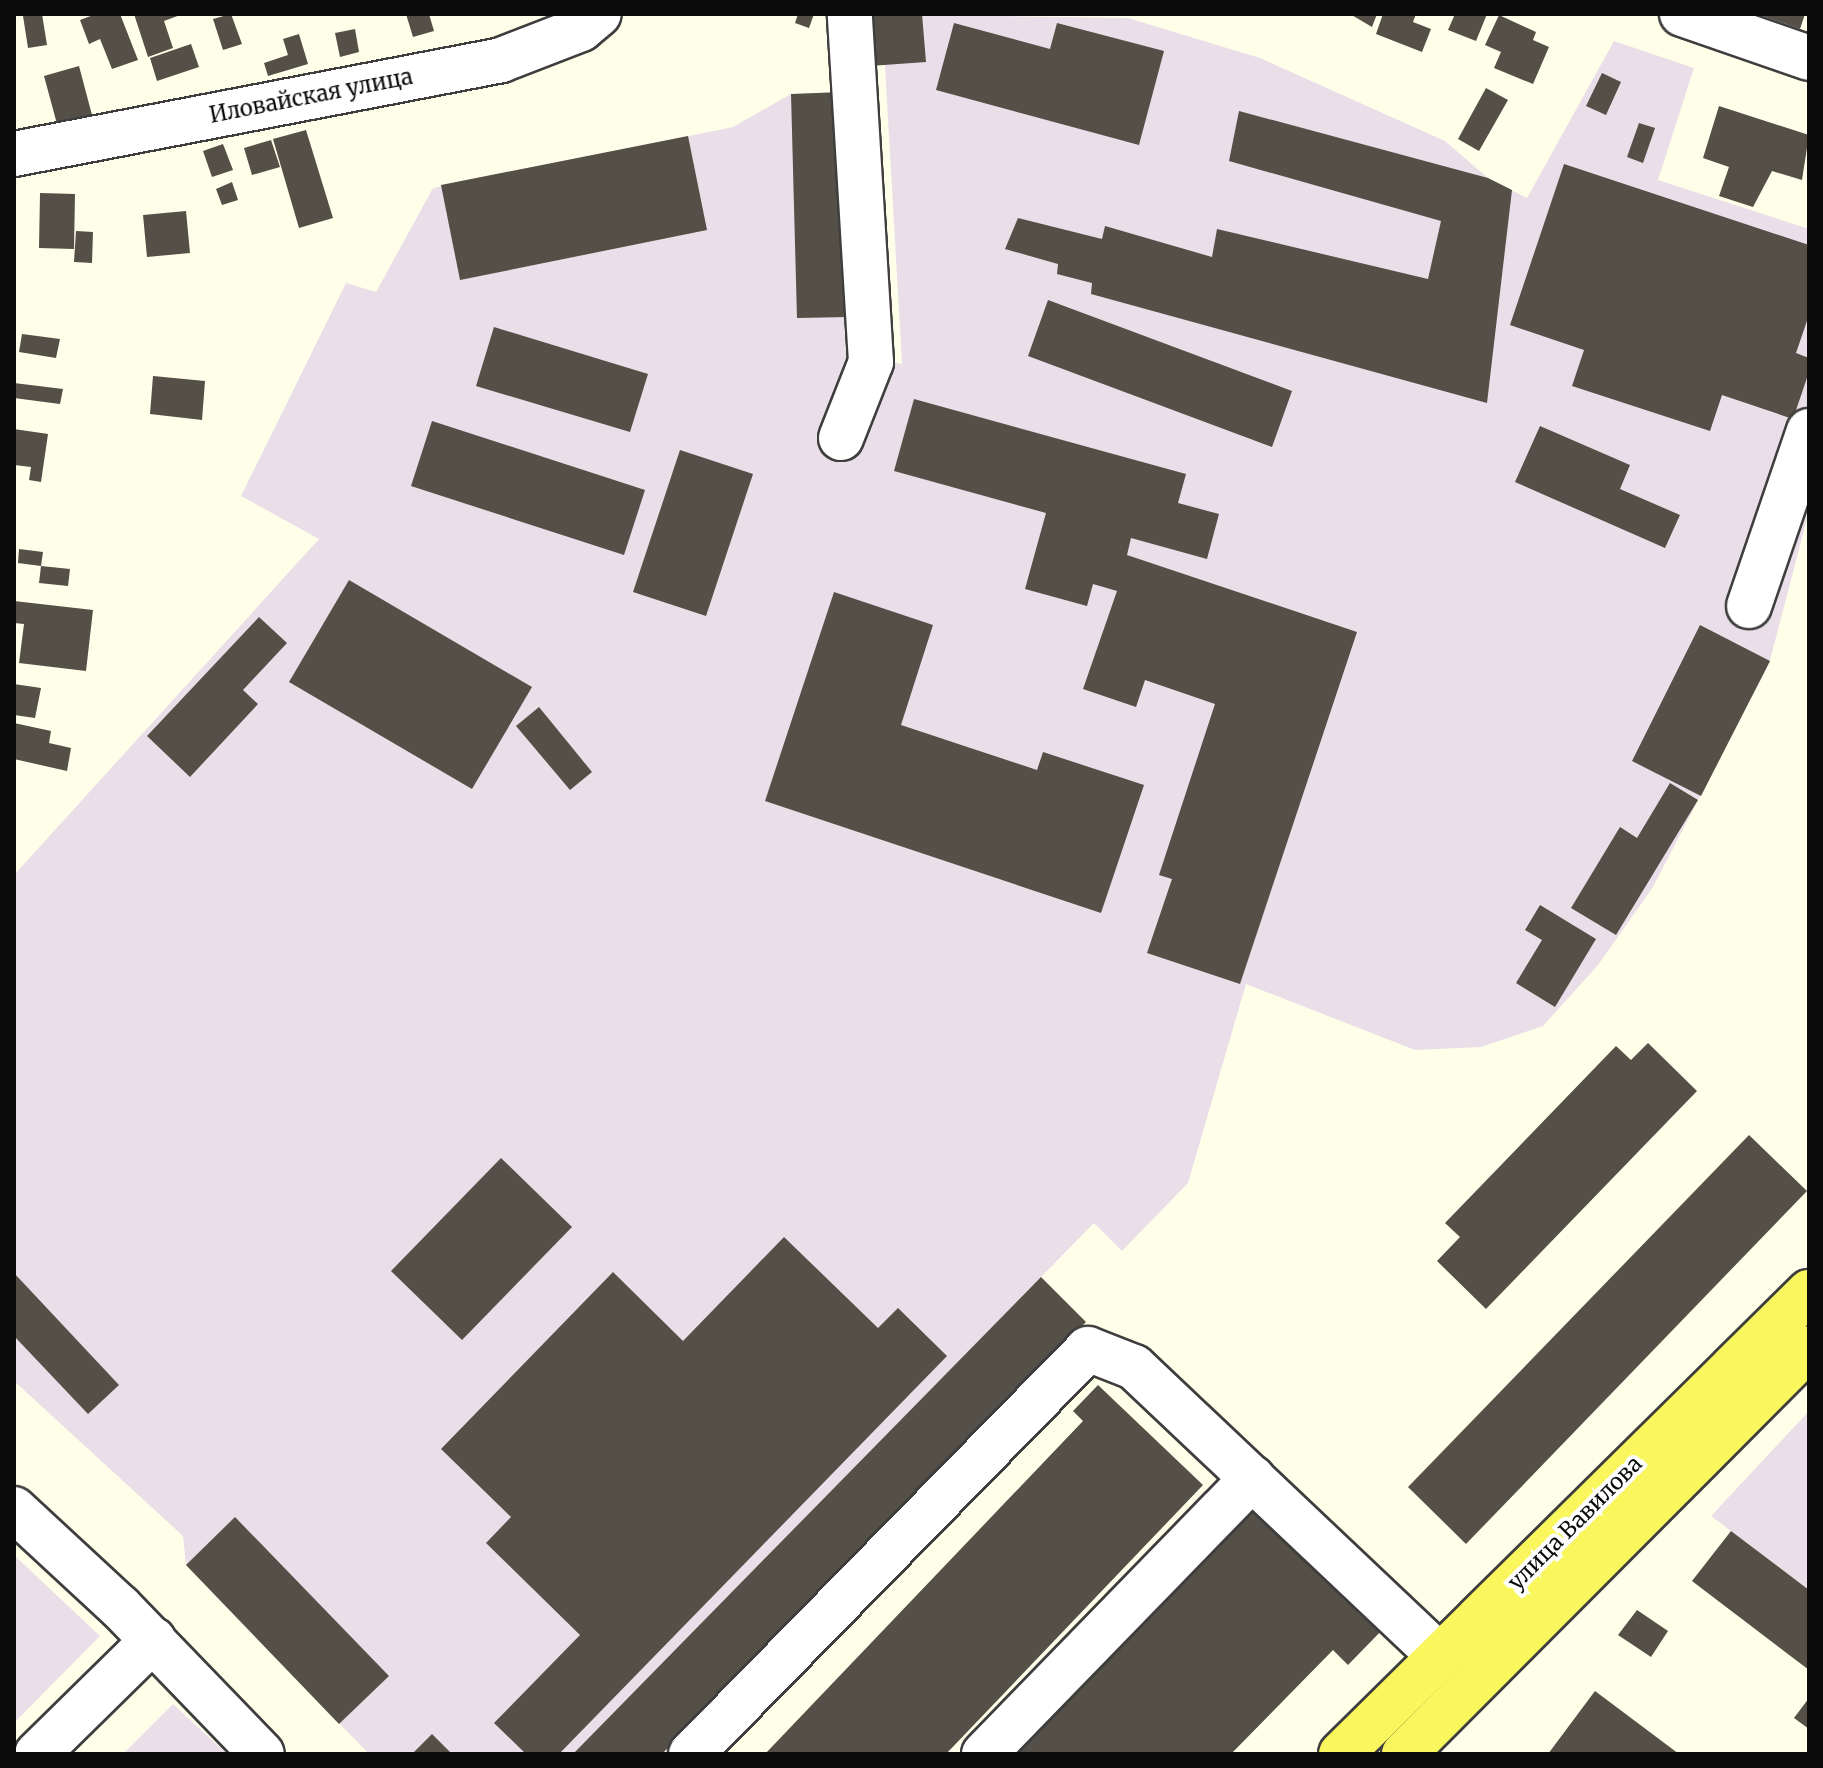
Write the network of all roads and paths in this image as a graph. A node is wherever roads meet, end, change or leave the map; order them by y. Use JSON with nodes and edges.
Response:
{"nodes":[{"id":1,"x":599,"y":14,"type":"edge"},
{"id":2,"x":850,"y":14,"type":"edge"},
{"id":3,"x":1682,"y":14,"type":"edge"},
{"id":4,"x":1809,"y":58,"type":"edge"},
{"id":5,"x":14,"y":154,"type":"edge"},
{"id":6,"x":1809,"y":431,"type":"edge"},
{"id":7,"x":841,"y":438,"type":"dead end"},
{"id":8,"x":1749,"y":606,"type":"dead end"},
{"id":9,"x":1809,"y":1292,"type":"edge"},
{"id":10,"x":1809,"y":1348,"type":"edge"},
{"id":11,"x":1252,"y":1478,"type":"junction"},
{"id":12,"x":14,"y":1509,"type":"edge"},
{"id":13,"x":153,"y":1640,"type":"junction"},
{"id":14,"x":1440,"y":1656,"type":"junction"},
{"id":15,"x":37,"y":1754,"type":"edge"},
{"id":16,"x":262,"y":1754,"type":"edge"},
{"id":17,"x":691,"y":1754,"type":"edge"},
{"id":18,"x":984,"y":1754,"type":"edge"},
{"id":19,"x":1341,"y":1754,"type":"edge"},
{"id":20,"x":1404,"y":1754,"type":"edge"}],
"edges":[{"from":1,"to":5,"type":"street","name":"Иловайская улица"},
{"from":2,"to":7,"type":"street"},
{"from":3,"to":4,"type":"street"},
{"from":6,"to":8,"type":"street"},
{"from":9,"to":14,"type":"main road","name":"улица Вавилова"},
{"from":10,"to":20,"type":"main road","name":"улица Вавилова"},
{"from":11,"to":14,"type":"street"},
{"from":11,"to":17,"type":"street"},
{"from":11,"to":18,"type":"street"},
{"from":12,"to":13,"type":"street"},
{"from":13,"to":15,"type":"street"},
{"from":13,"to":16,"type":"street"},
{"from":14,"to":19,"type":"main road","name":"улица Вавилова"}]}
